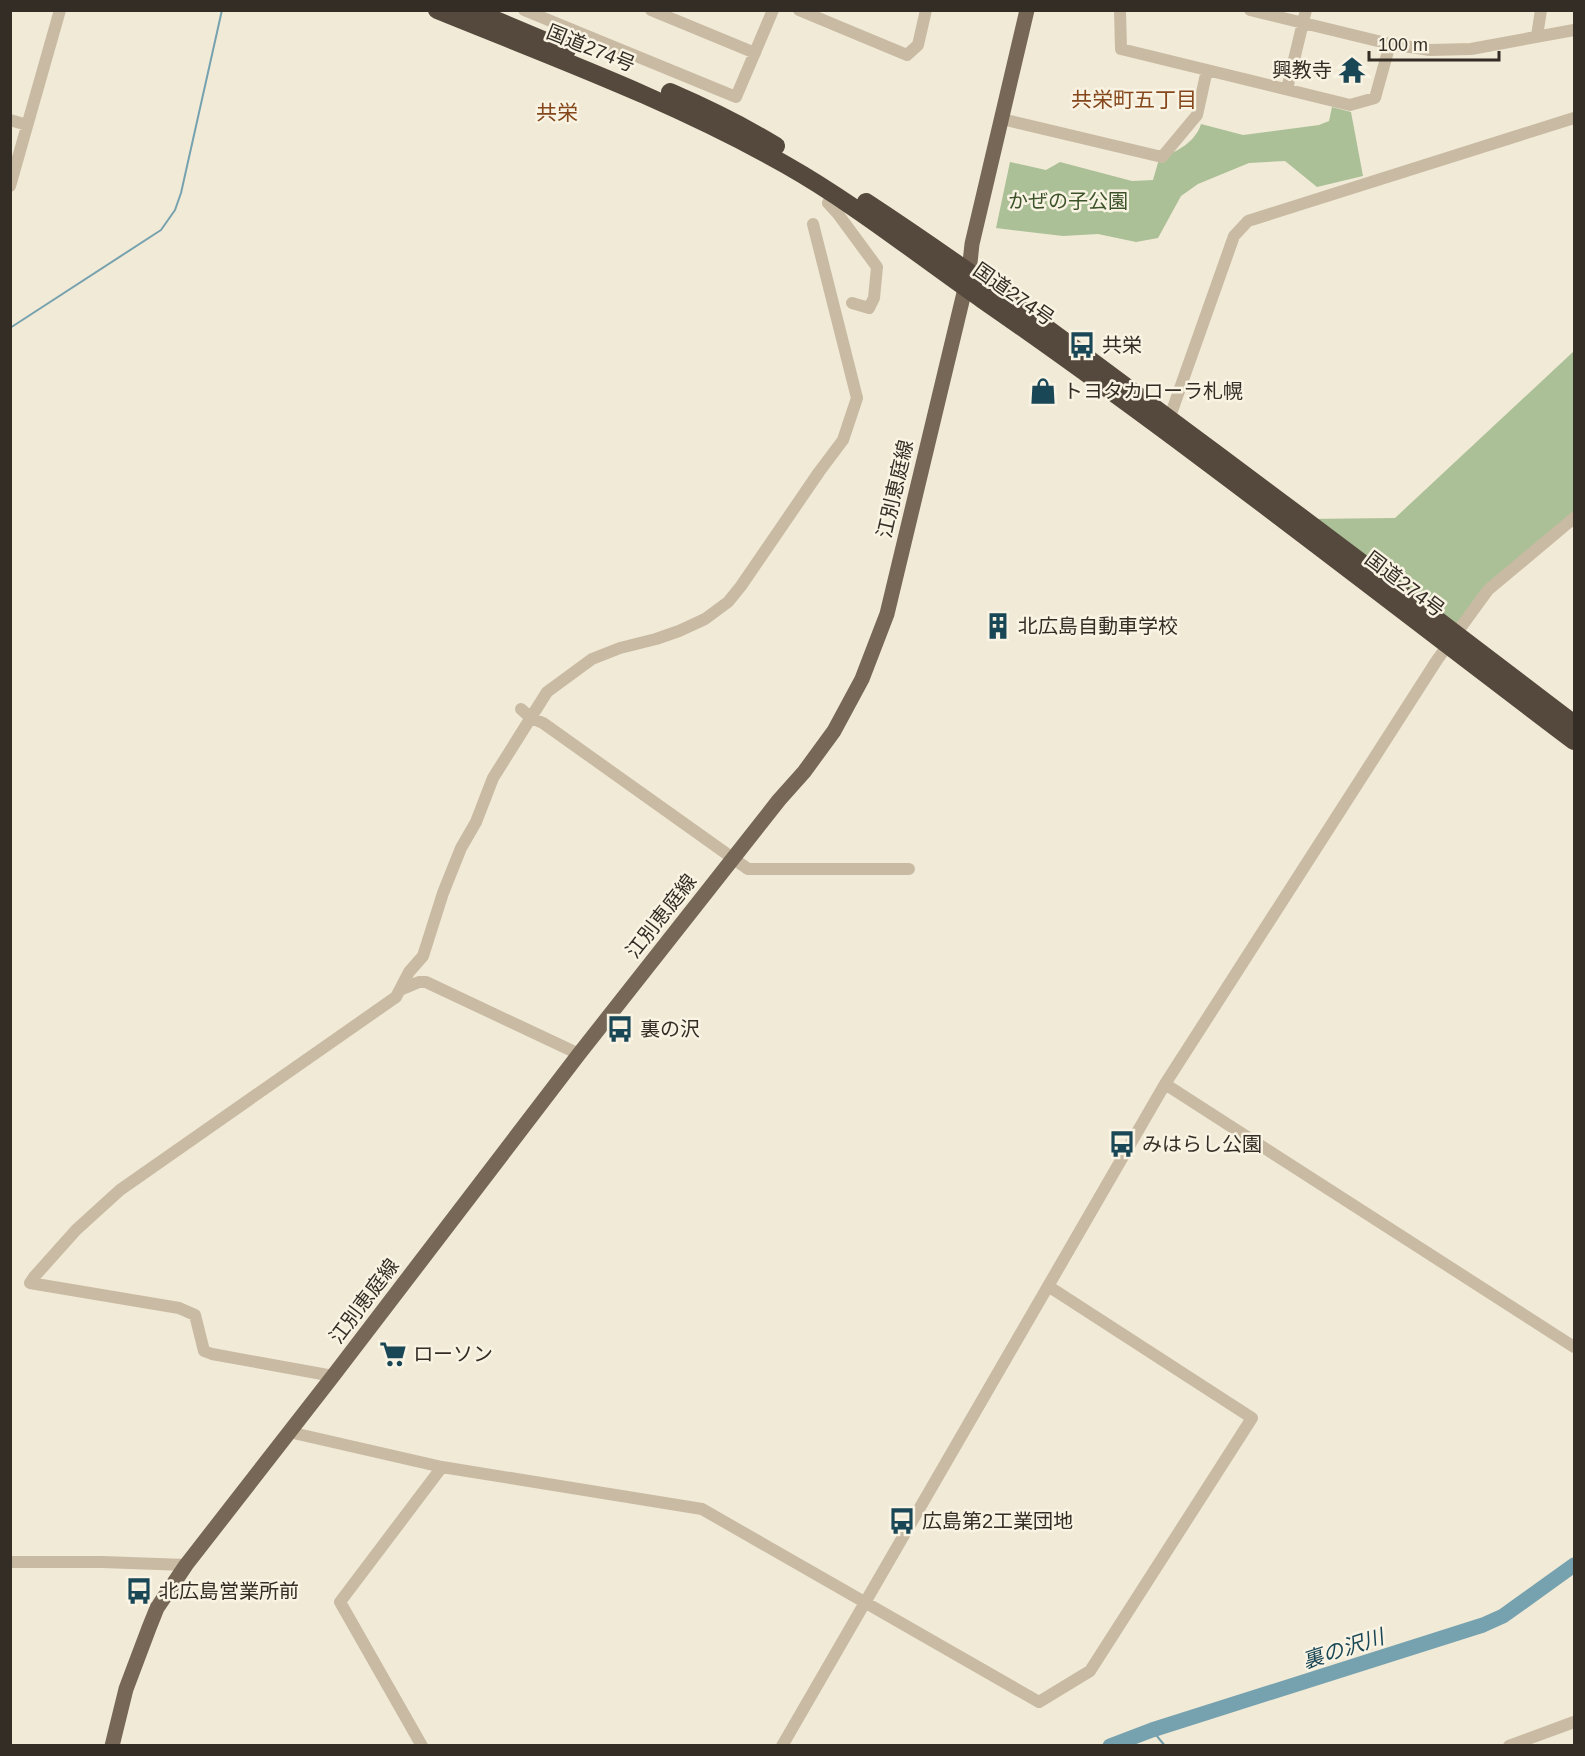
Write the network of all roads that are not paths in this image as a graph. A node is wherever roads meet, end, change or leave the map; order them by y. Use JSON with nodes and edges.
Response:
{"nodes":[{"id":1,"x":60,"y":10,"type":"edge"},
{"id":2,"x":437,"y":10,"type":"edge"},
{"id":3,"x":471,"y":10,"type":"edge"},
{"id":4,"x":524,"y":10,"type":"edge"},
{"id":5,"x":651,"y":10,"type":"edge"},
{"id":6,"x":773,"y":10,"type":"edge"},
{"id":7,"x":799,"y":10,"type":"edge"},
{"id":8,"x":927,"y":10,"type":"edge"},
{"id":9,"x":1027,"y":10,"type":"edge"},
{"id":10,"x":1120,"y":10,"type":"edge"},
{"id":11,"x":1250,"y":10,"type":"edge"},
{"id":12,"x":1306,"y":10,"type":"edge"},
{"id":13,"x":1541,"y":10,"type":"edge"},
{"id":14,"x":504,"y":23,"type":"edge"},
{"id":15,"x":1303,"y":23,"type":"junction"},
{"id":16,"x":1575,"y":30,"type":"edge"},
{"id":17,"x":1537,"y":36,"type":"junction"},
{"id":18,"x":1390,"y":44,"type":"junction"},
{"id":19,"x":755,"y":53,"type":"junction"},
{"id":20,"x":1207,"y":70,"type":"junction"},
{"id":21,"x":1287,"y":89,"type":"junction"},
{"id":22,"x":1575,"y":118,"type":"edge"},
{"id":23,"x":1002,"y":119,"type":"junction"},
{"id":24,"x":10,"y":120,"type":"edge"},
{"id":25,"x":27,"y":125,"type":"junction"},
{"id":26,"x":10,"y":186,"type":"edge"},
{"id":27,"x":833,"y":194,"type":"junction"},
{"id":28,"x":813,"y":224,"type":"dead end"},
{"id":29,"x":967,"y":280,"type":"junction"},
{"id":30,"x":852,"y":303,"type":"dead end"},
{"id":31,"x":1167,"y":425,"type":"junction"},
{"id":32,"x":1575,"y":518,"type":"edge"},
{"id":33,"x":1451,"y":639,"type":"junction"},
{"id":34,"x":520,"y":709,"type":"dead end"},
{"id":35,"x":531,"y":718,"type":"junction"},
{"id":36,"x":1575,"y":724,"type":"edge"},
{"id":37,"x":1575,"y":741,"type":"edge"},
{"id":38,"x":733,"y":860,"type":"junction"},
{"id":39,"x":909,"y":869,"type":"dead end"},
{"id":40,"x":400,"y":990,"type":"junction"},
{"id":41,"x":579,"y":1054,"type":"junction"},
{"id":42,"x":1165,"y":1084,"type":"junction"},
{"id":43,"x":1048,"y":1286,"type":"junction"},
{"id":44,"x":1575,"y":1347,"type":"edge"},
{"id":45,"x":333,"y":1376,"type":"junction"},
{"id":46,"x":289,"y":1432,"type":"junction"},
{"id":47,"x":442,"y":1467,"type":"junction"},
{"id":48,"x":10,"y":1562,"type":"edge"},
{"id":49,"x":186,"y":1565,"type":"junction"},
{"id":50,"x":864,"y":1602,"type":"junction"},
{"id":51,"x":1575,"y":1722,"type":"edge"},
{"id":52,"x":112,"y":1746,"type":"edge"},
{"id":53,"x":422,"y":1746,"type":"edge"},
{"id":54,"x":782,"y":1746,"type":"edge"},
{"id":55,"x":1509,"y":1746,"type":"edge"}],
"edges":[{"from":1,"to":25,"type":"street"},
{"from":2,"to":14,"type":"highway","name":"国道274号"},
{"from":3,"to":14,"type":"highway","name":"国道274号"},
{"from":4,"to":19,"type":"street"},
{"from":5,"to":19,"type":"street"},
{"from":6,"to":19,"type":"street"},
{"from":7,"to":8,"type":"street"},
{"from":9,"to":23,"type":"main road","name":"江別恵庭線"},
{"from":10,"to":20,"type":"street"},
{"from":11,"to":15,"type":"street"},
{"from":12,"to":15,"type":"street"},
{"from":13,"to":17,"type":"street"},
{"from":14,"to":27,"type":"highway","name":"国道274号"},
{"from":14,"to":29,"type":"highway","name":"国道274号"},
{"from":15,"to":18,"type":"street"},
{"from":15,"to":21,"type":"street"},
{"from":16,"to":17,"type":"street"},
{"from":17,"to":18,"type":"street"},
{"from":18,"to":21,"type":"street"},
{"from":20,"to":21,"type":"street"},
{"from":20,"to":23,"type":"street"},
{"from":22,"to":31,"type":"street"},
{"from":23,"to":29,"type":"main road","name":"江別恵庭線"},
{"from":24,"to":25,"type":"street"},
{"from":25,"to":26,"type":"street"},
{"from":27,"to":29,"type":"highway","name":"国道274号"},
{"from":27,"to":30,"type":"street"},
{"from":28,"to":35,"type":"street"},
{"from":29,"to":31,"type":"highway","name":"国道274号"},
{"from":29,"to":38,"type":"main road","name":"江別恵庭線"},
{"from":31,"to":33,"type":"highway","name":"国道274号"},
{"from":32,"to":33,"type":"street"},
{"from":33,"to":36,"type":"highway","name":"国道274号"},
{"from":33,"to":37,"type":"highway","name":"国道274号"},
{"from":33,"to":42,"type":"street"},
{"from":34,"to":35,"type":"street"},
{"from":35,"to":38,"type":"street"},
{"from":35,"to":40,"type":"street"},
{"from":38,"to":39,"type":"street"},
{"from":38,"to":41,"type":"main road","name":"江別恵庭線"},
{"from":40,"to":41,"type":"street"},
{"from":40,"to":45,"type":"street"},
{"from":41,"to":45,"type":"main road","name":"江別恵庭線"},
{"from":42,"to":43,"type":"street"},
{"from":42,"to":44,"type":"street"},
{"from":43,"to":50,"type":"street"},
{"from":43,"to":50,"type":"street"},
{"from":45,"to":46,"type":"main road","name":"江別恵庭線"},
{"from":46,"to":47,"type":"street"},
{"from":46,"to":49,"type":"main road","name":"江別恵庭線"},
{"from":47,"to":50,"type":"street"},
{"from":47,"to":53,"type":"street"},
{"from":48,"to":49,"type":"street"},
{"from":49,"to":52,"type":"main road","name":"江別恵庭線"},
{"from":50,"to":54,"type":"street"},
{"from":51,"to":55,"type":"street"}]}
